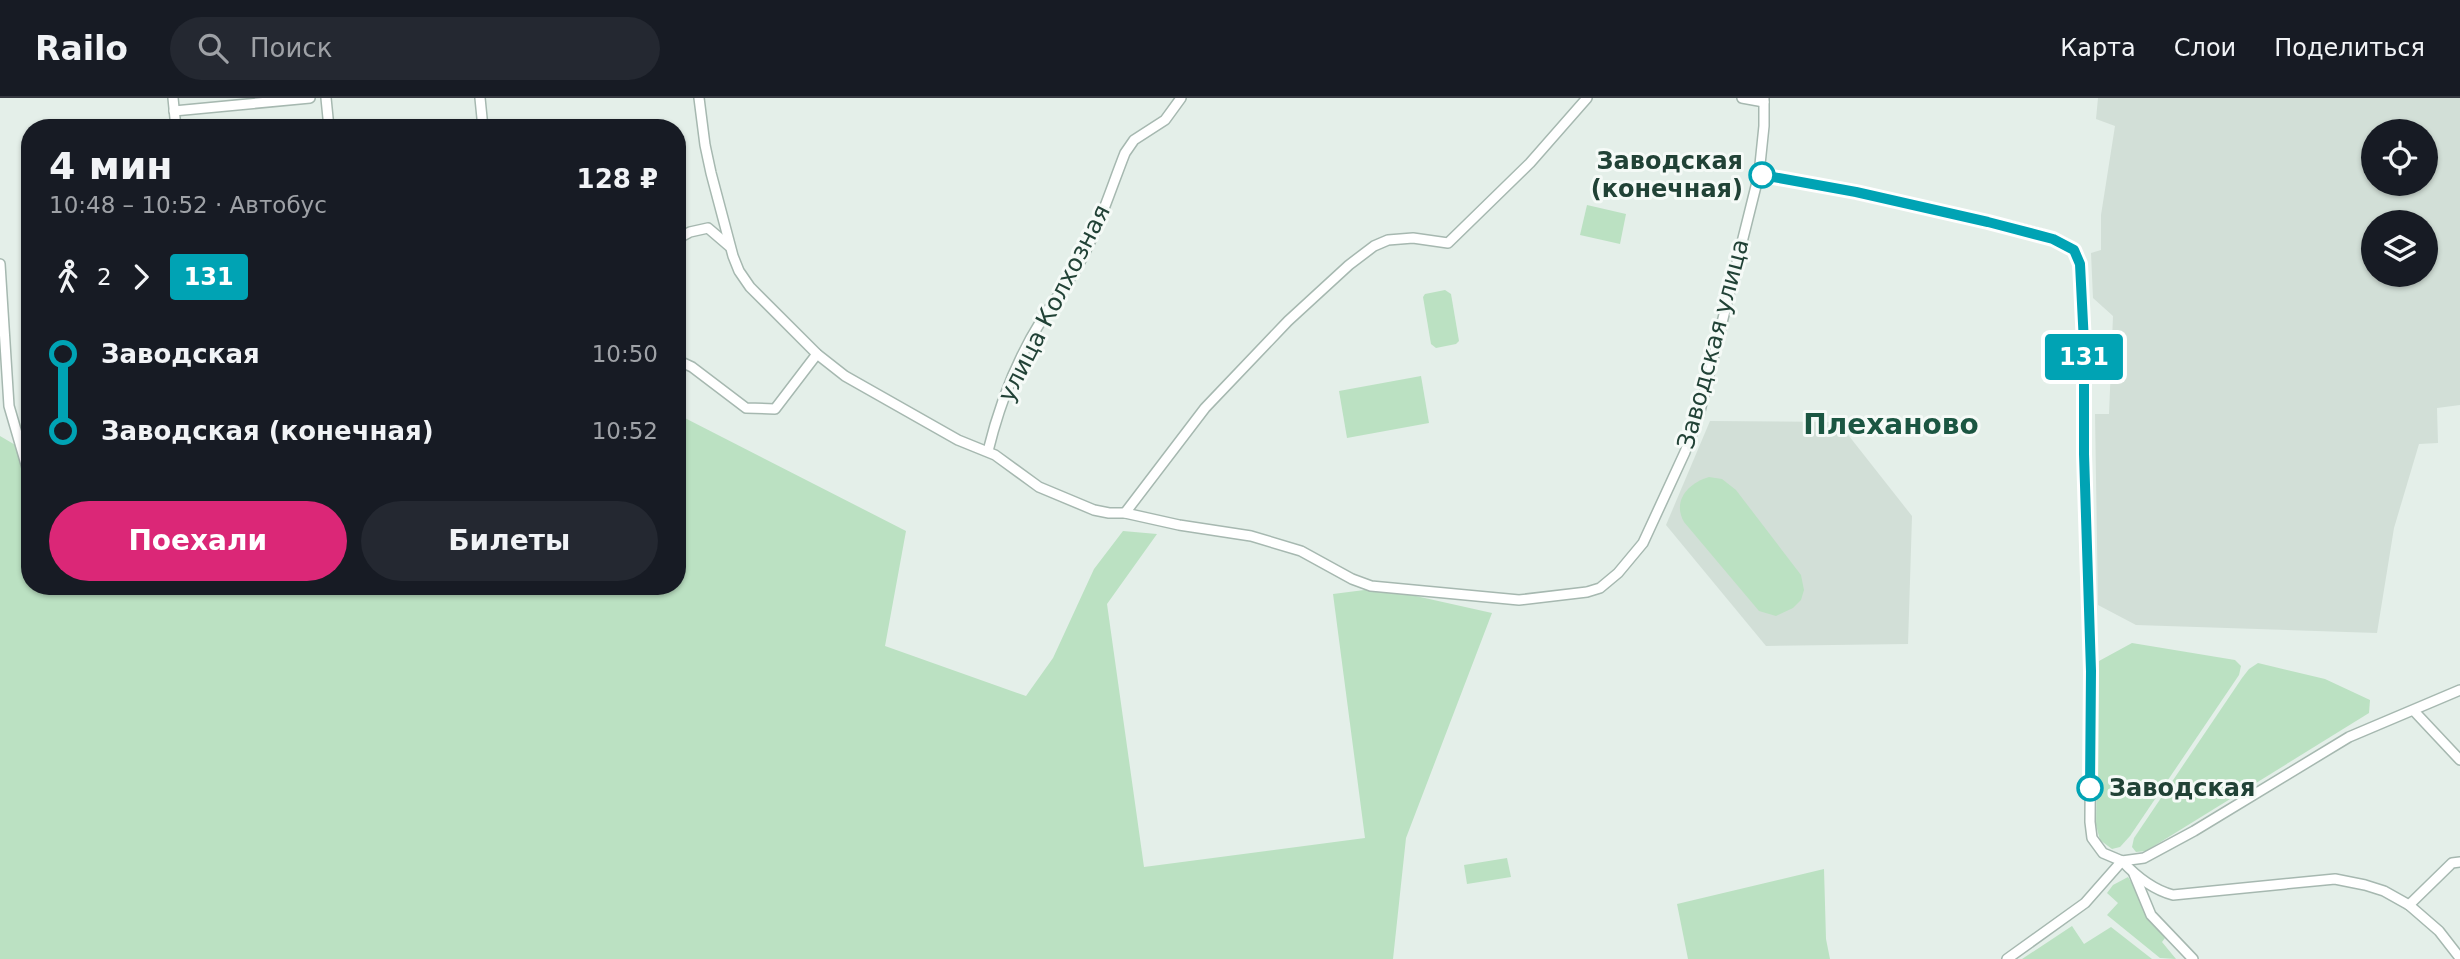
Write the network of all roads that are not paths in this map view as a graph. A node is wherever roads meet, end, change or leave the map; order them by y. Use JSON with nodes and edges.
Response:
{"nodes":[{"id":1,"x":173,"y":98,"type":"edge"},
{"id":2,"x":310,"y":98,"type":"edge"},
{"id":3,"x":326,"y":98,"type":"edge"},
{"id":4,"x":480,"y":98,"type":"edge"},
{"id":5,"x":699,"y":98,"type":"edge"},
{"id":6,"x":1181,"y":98,"type":"edge"},
{"id":7,"x":1587,"y":98,"type":"edge"},
{"id":8,"x":1742,"y":98,"type":"edge"},
{"id":9,"x":1764,"y":100,"type":"edge"},
{"id":10,"x":174,"y":111,"type":"junction"},
{"id":11,"x":175,"y":119,"type":"edge"},
{"id":12,"x":328,"y":119,"type":"edge"},
{"id":13,"x":482,"y":119,"type":"edge"},
{"id":14,"x":1759,"y":174,"type":"junction"},
{"id":15,"x":686,"y":234,"type":"edge"},
{"id":16,"x":731,"y":252,"type":"junction"},
{"id":17,"x":0,"y":264,"type":"edge"},
{"id":18,"x":817,"y":354,"type":"junction"},
{"id":19,"x":686,"y":364,"type":"edge"},
{"id":20,"x":21,"y":447,"type":"edge"},
{"id":21,"x":988,"y":451,"type":"junction"},
{"id":22,"x":1125,"y":513,"type":"junction"},
{"id":23,"x":2460,"y":691,"type":"edge"},
{"id":24,"x":2414,"y":710,"type":"junction"},
{"id":25,"x":2460,"y":760,"type":"edge"},
{"id":26,"x":2122,"y":861,"type":"junction"},
{"id":27,"x":2460,"y":862,"type":"edge"},
{"id":28,"x":2134,"y":874,"type":"junction"},
{"id":29,"x":2409,"y":905,"type":"junction"},
{"id":30,"x":2460,"y":958,"type":"edge"},
{"id":31,"x":2007,"y":959,"type":"edge"},
{"id":32,"x":2193,"y":959,"type":"edge"}],
"edges":[{"from":1,"to":10,"type":"street"},
{"from":2,"to":10,"type":"street"},
{"from":3,"to":12,"type":"street"},
{"from":4,"to":13,"type":"street"},
{"from":5,"to":16,"type":"street"},
{"from":6,"to":21,"type":"street","name":"улица Колхозная"},
{"from":7,"to":22,"type":"street"},
{"from":8,"to":9,"type":"street"},
{"from":9,"to":14,"type":"street","name":"Заводская улица"},
{"from":10,"to":11,"type":"street"},
{"from":14,"to":22,"type":"street","name":"Заводская улица"},
{"from":14,"to":26,"type":"street"},
{"from":15,"to":16,"type":"street"},
{"from":16,"to":18,"type":"street","name":"Заводская улица"},
{"from":17,"to":20,"type":"street"},
{"from":18,"to":19,"type":"street"},
{"from":18,"to":21,"type":"street","name":"Заводская улица"},
{"from":21,"to":22,"type":"street","name":"Заводская улица"},
{"from":23,"to":24,"type":"street"},
{"from":24,"to":25,"type":"street"},
{"from":24,"to":26,"type":"street"},
{"from":26,"to":28,"type":"street"},
{"from":26,"to":31,"type":"street"},
{"from":27,"to":29,"type":"street"},
{"from":28,"to":29,"type":"street"},
{"from":28,"to":32,"type":"street"},
{"from":29,"to":30,"type":"street"}]}
